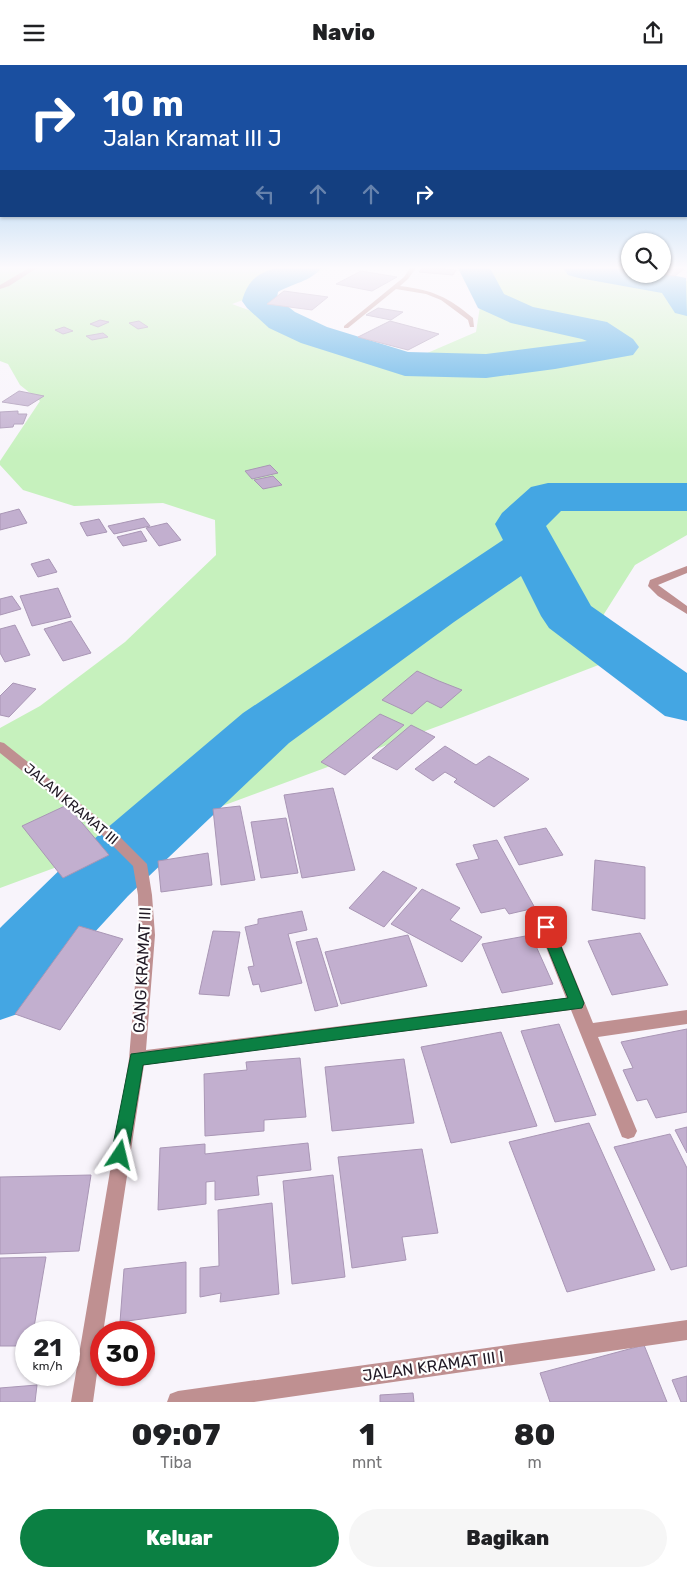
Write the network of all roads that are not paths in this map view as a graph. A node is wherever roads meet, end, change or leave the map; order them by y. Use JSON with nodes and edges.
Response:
{"nodes":[{"id":1,"x":687,"y":569,"type":"edge"},
{"id":2,"x":687,"y":611,"type":"edge"},
{"id":3,"x":0,"y":746,"type":"edge"},
{"id":4,"x":140,"y":864,"type":"joint"},
{"id":5,"x":546,"y":927,"type":"dead end"},
{"id":6,"x":577,"y":1003,"type":"junction"},
{"id":7,"x":687,"y":1017,"type":"edge"},
{"id":8,"x":588,"y":1031,"type":"junction"},
{"id":9,"x":137,"y":1059,"type":"junction"},
{"id":10,"x":628,"y":1131,"type":"dead end"},
{"id":11,"x":687,"y":1330,"type":"edge"},
{"id":12,"x":82,"y":1402,"type":"edge"},
{"id":13,"x":178,"y":1402,"type":"edge"}],
"edges":[{"from":1,"to":2,"type":"street"},
{"from":3,"to":4,"type":"street","name":"JALAN KRAMAT III"},
{"from":4,"to":9,"type":"street","name":"GANG KRAMAT III"},
{"from":5,"to":6,"type":"street"},
{"from":6,"to":8,"type":"street"},
{"from":6,"to":9,"type":"street"},
{"from":7,"to":8,"type":"street"},
{"from":8,"to":10,"type":"street"},
{"from":9,"to":12,"type":"street","name":"GANG KRAMAT III"},
{"from":11,"to":13,"type":"street","name":"JALAN KRAMAT III I"}]}
